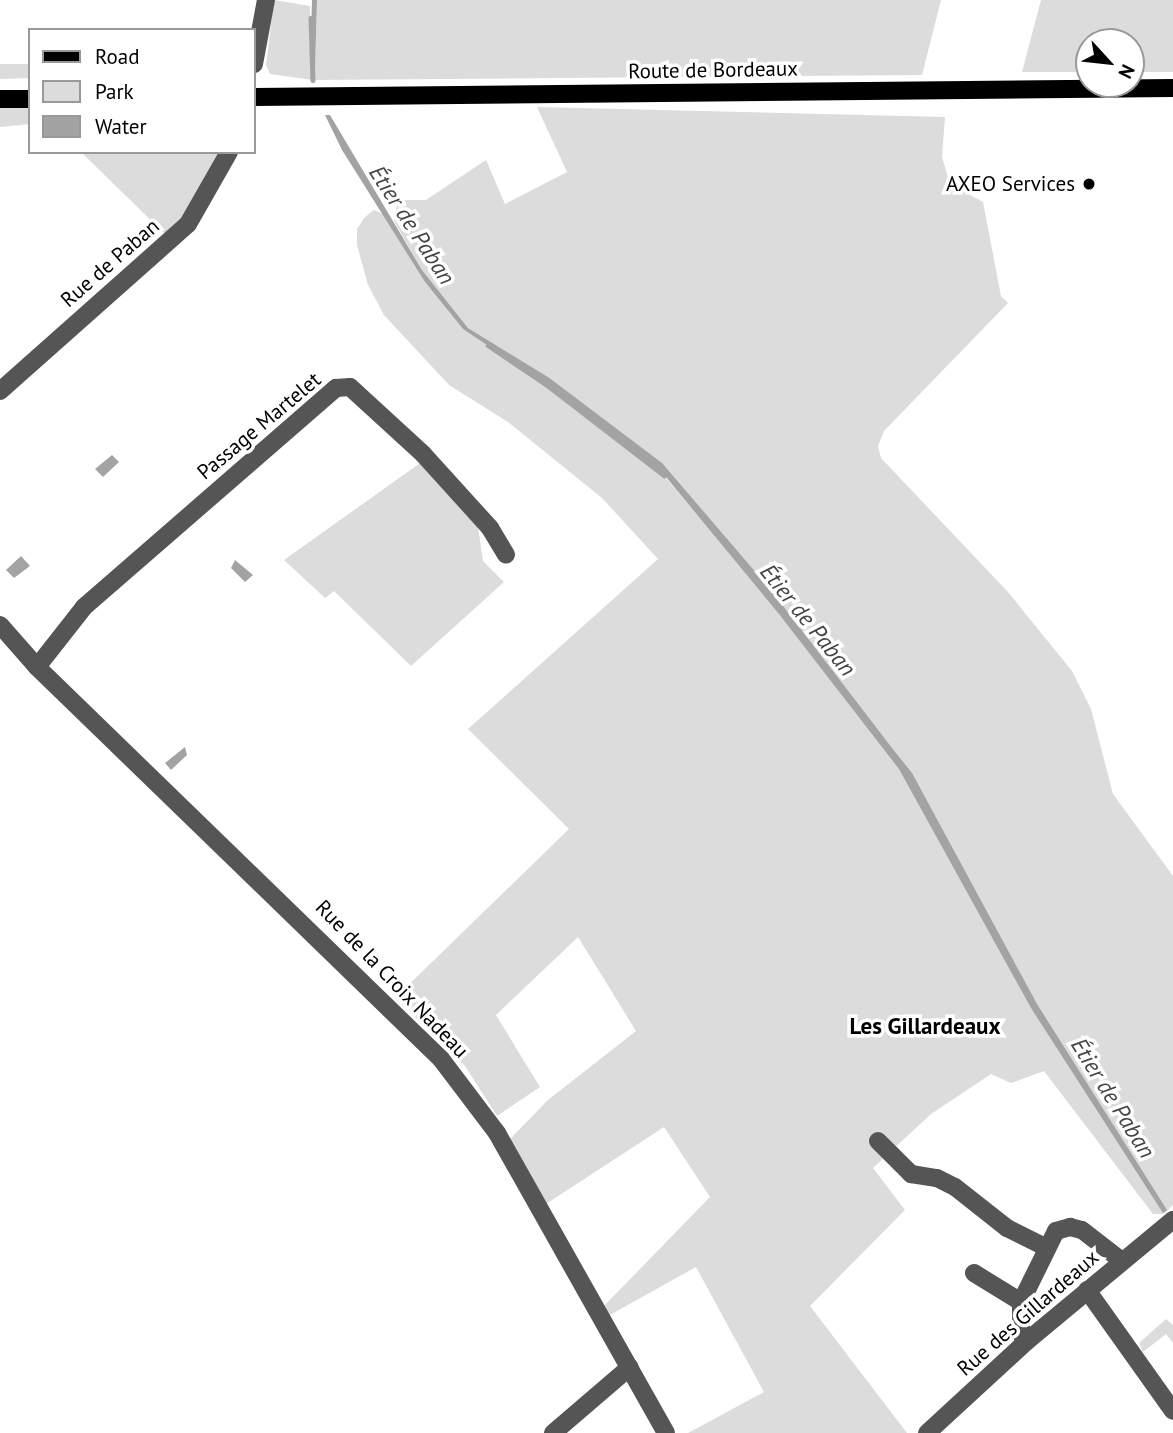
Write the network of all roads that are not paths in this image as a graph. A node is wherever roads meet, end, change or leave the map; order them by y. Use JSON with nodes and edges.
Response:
{"nodes":[{"id":1,"x":266,"y":0,"type":"edge"},
{"id":2,"x":256,"y":53,"type":"edge"},
{"id":3,"x":1173,"y":88,"type":"edge"},
{"id":4,"x":256,"y":97,"type":"edge"},
{"id":5,"x":0,"y":99,"type":"edge"},
{"id":6,"x":28,"y":99,"type":"edge"},
{"id":7,"x":228,"y":154,"type":"edge"},
{"id":8,"x":3,"y":382,"type":"edge"},
{"id":9,"x":506,"y":555,"type":"dead end"},
{"id":10,"x":0,"y":625,"type":"edge"},
{"id":11,"x":37,"y":667,"type":"junction"},
{"id":12,"x":878,"y":1141,"type":"dead end"},
{"id":13,"x":1168,"y":1225,"type":"edge"},
{"id":14,"x":1045,"y":1247,"type":"junction"},
{"id":15,"x":1122,"y":1261,"type":"junction"},
{"id":16,"x":974,"y":1273,"type":"dead end"},
{"id":17,"x":1087,"y":1290,"type":"junction"},
{"id":18,"x":1021,"y":1302,"type":"junction"},
{"id":19,"x":1027,"y":1341,"type":"junction"},
{"id":20,"x":630,"y":1367,"type":"junction"},
{"id":21,"x":1173,"y":1411,"type":"edge"},
{"id":22,"x":560,"y":1431,"type":"edge"},
{"id":23,"x":666,"y":1433,"type":"edge"},
{"id":24,"x":927,"y":1433,"type":"edge"}],
"edges":[{"from":1,"to":2,"type":"street"},
{"from":3,"to":4,"type":"main road","name":"Route de Bordeaux"},
{"from":5,"to":6,"type":"main road"},
{"from":7,"to":8,"type":"street","name":"Rue de Paban"},
{"from":9,"to":11,"type":"street","name":"Passage Martelet"},
{"from":10,"to":11,"type":"street","name":"Rue de la Croix Nadeau"},
{"from":11,"to":20,"type":"street","name":"Rue de la Croix Nadeau"},
{"from":12,"to":14,"type":"street"},
{"from":13,"to":15,"type":"street","name":"Rue des Gillardeaux"},
{"from":14,"to":15,"type":"street"},
{"from":14,"to":18,"type":"street"},
{"from":15,"to":17,"type":"street","name":"Rue des Gillardeaux"},
{"from":16,"to":18,"type":"street"},
{"from":17,"to":19,"type":"street","name":"Rue des Gillardeaux"},
{"from":17,"to":21,"type":"street"},
{"from":18,"to":19,"type":"street"},
{"from":19,"to":24,"type":"street","name":"Rue des Gillardeaux"},
{"from":20,"to":22,"type":"street"},
{"from":20,"to":23,"type":"street","name":"Rue de la Croix Nadeau"}]}
